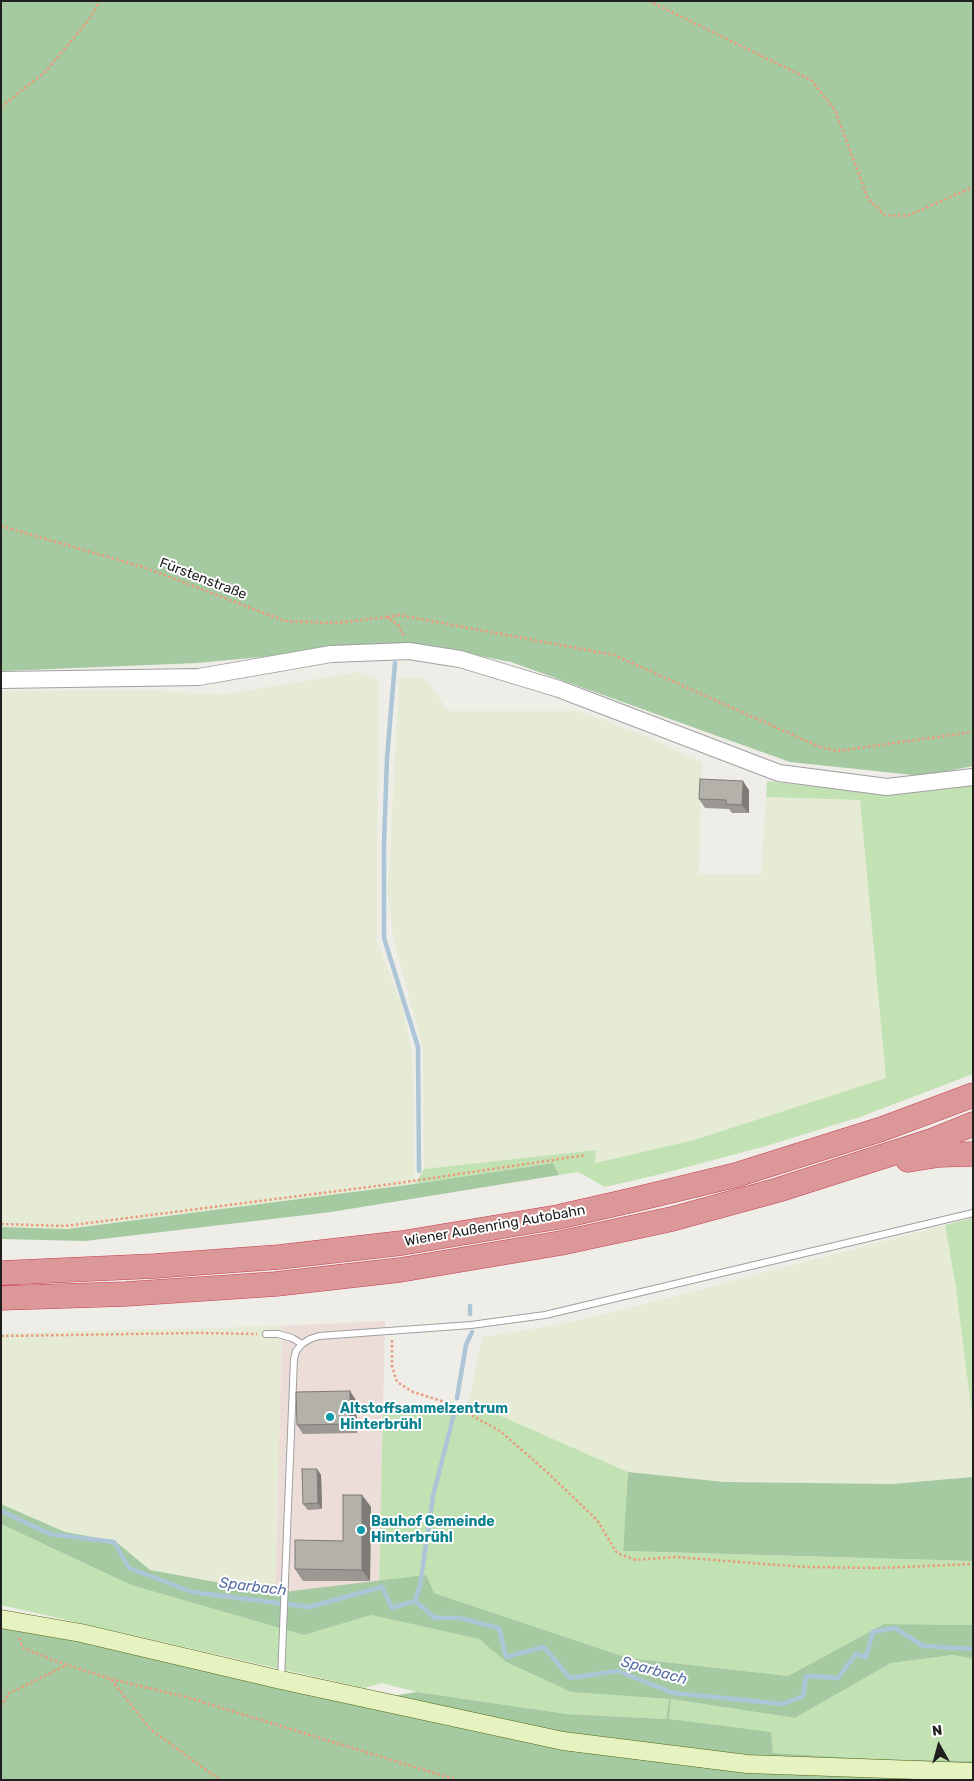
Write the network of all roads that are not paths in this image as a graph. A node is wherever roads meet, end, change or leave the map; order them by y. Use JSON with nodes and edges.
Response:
{"nodes":[{"id":1,"x":1,"y":680,"type":"edge"},
{"id":2,"x":973,"y":777,"type":"edge"},
{"id":3,"x":973,"y":1095,"type":"edge"},
{"id":4,"x":973,"y":1124,"type":"edge"},
{"id":5,"x":973,"y":1154,"type":"edge"},
{"id":6,"x":846,"y":1169,"type":"junction"},
{"id":7,"x":973,"y":1213,"type":"edge"},
{"id":8,"x":1,"y":1273,"type":"edge"},
{"id":9,"x":1,"y":1298,"type":"edge"},
{"id":10,"x":266,"y":1334,"type":"road end"},
{"id":11,"x":302,"y":1344,"type":"junction"},
{"id":12,"x":10,"y":1620,"type":"edge"},
{"id":13,"x":281,"y":1680,"type":"junction"},
{"id":14,"x":973,"y":1772,"type":"edge"}],
"edges":[{"from":1,"to":2,"type":"street"},
{"from":3,"to":8,"type":"highway","name":"Wiener Außenring Autobahn"},
{"from":4,"to":6,"type":"highway","name":"Wiener Außenring Autobahn"},
{"from":5,"to":6,"type":"highway"},
{"from":6,"to":9,"type":"highway","name":"Wiener Außenring Autobahn"},
{"from":7,"to":11,"type":"lane"},
{"from":10,"to":11,"type":"lane"},
{"from":11,"to":13,"type":"lane"},
{"from":12,"to":13,"type":"main road"},
{"from":13,"to":14,"type":"main road"}]}
